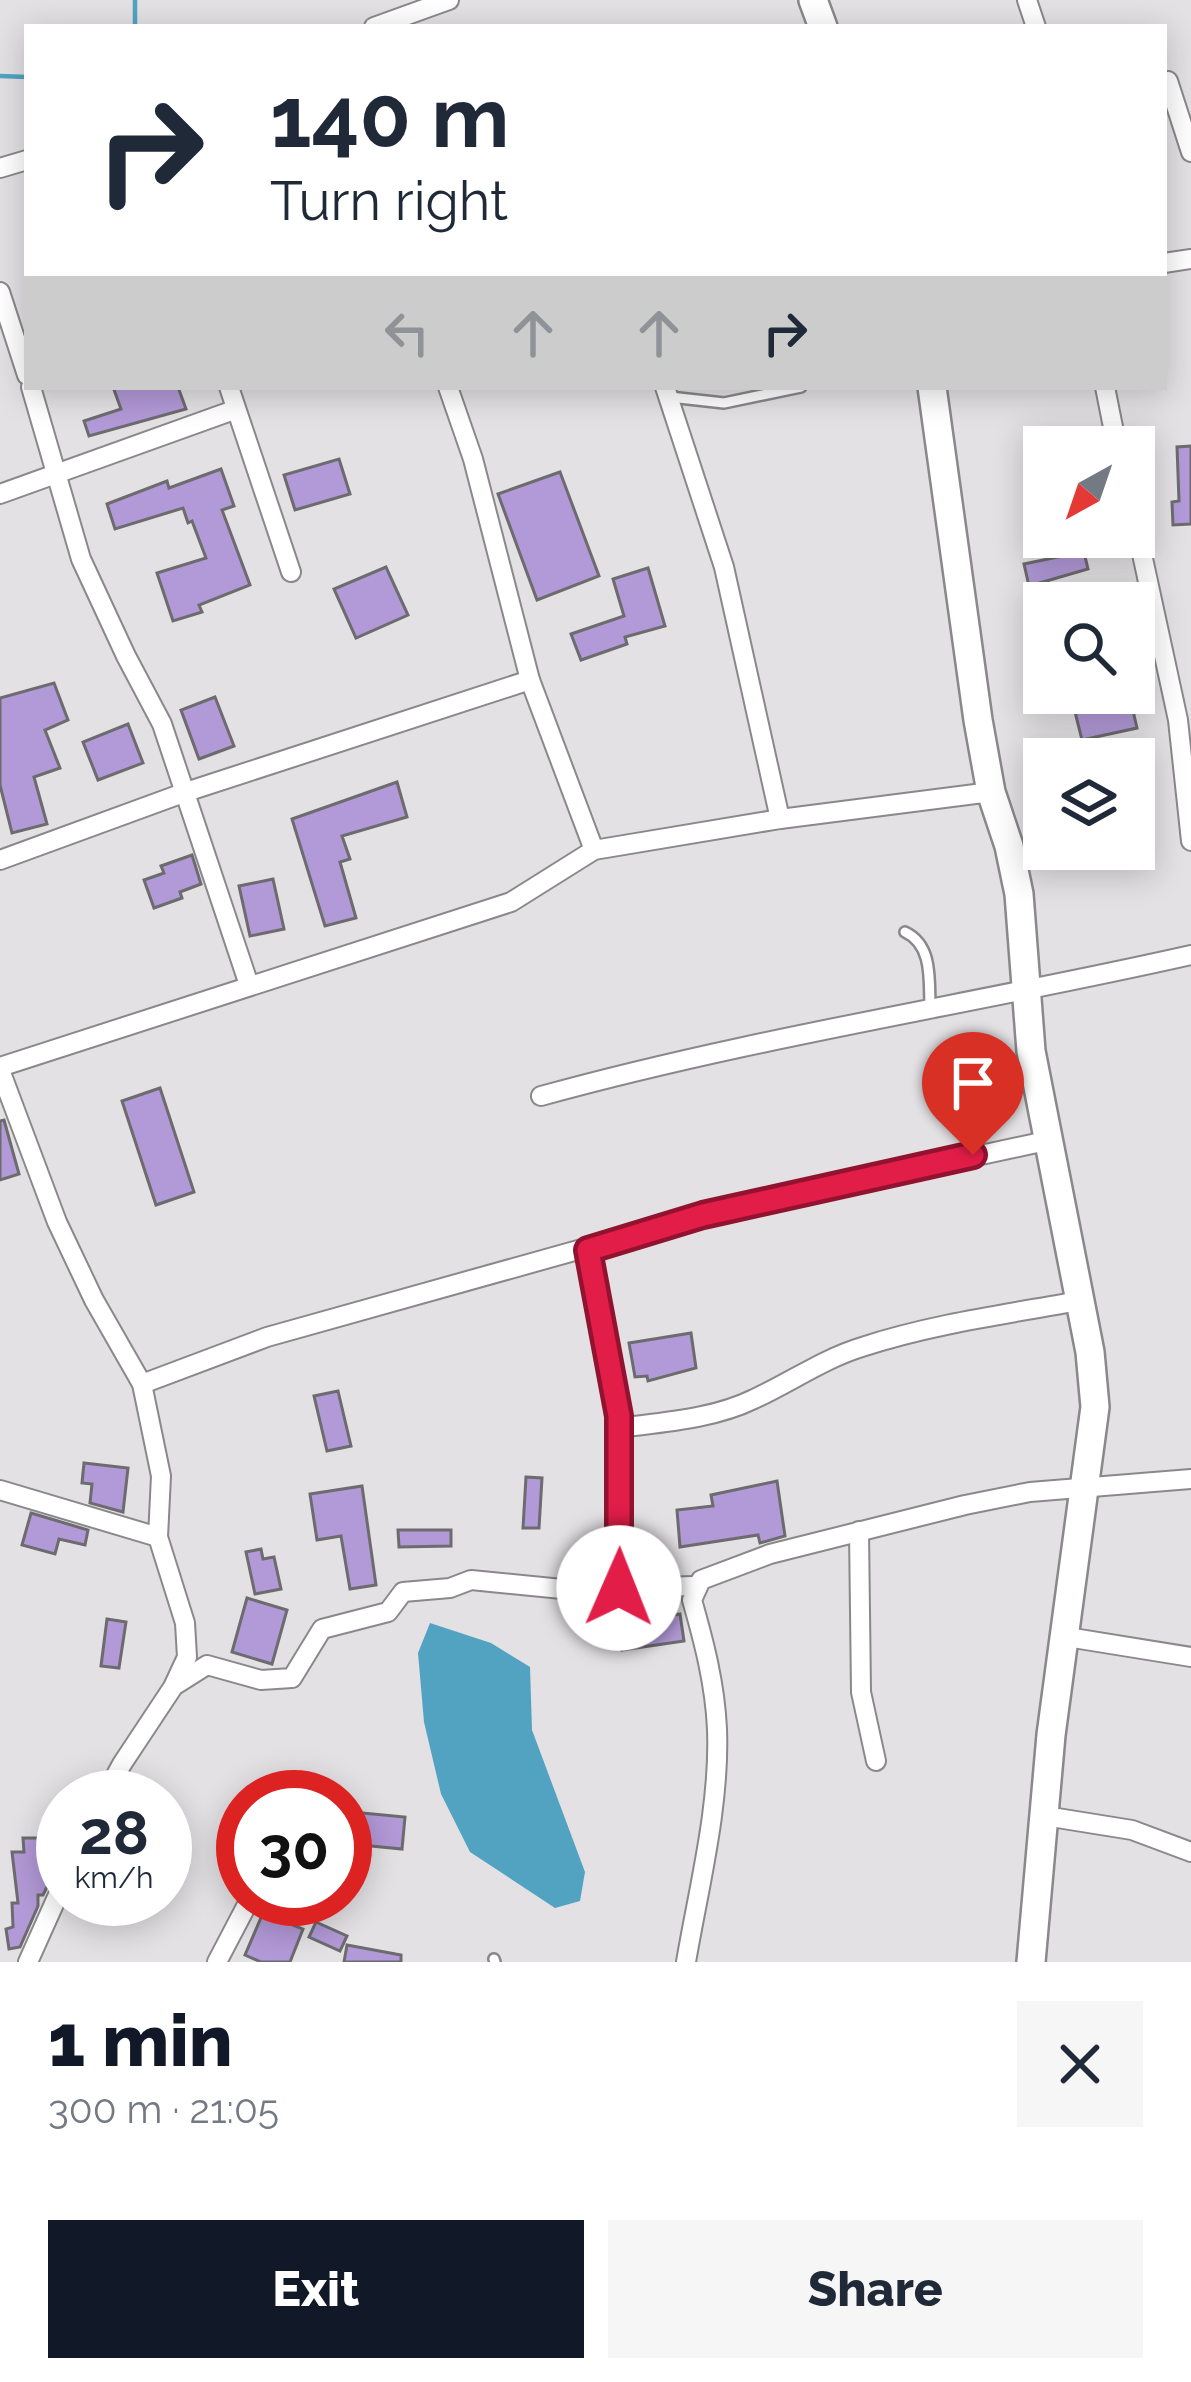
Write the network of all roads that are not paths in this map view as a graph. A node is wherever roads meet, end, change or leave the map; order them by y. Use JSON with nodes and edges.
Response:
{"nodes":[{"id":1,"x":449,"y":0,"type":"edge"},
{"id":2,"x":382,"y":24,"type":"edge"},
{"id":3,"x":1168,"y":81,"type":"dead end"},
{"id":4,"x":1191,"y":152,"type":"edge"},
{"id":5,"x":0,"y":292,"type":"edge"},
{"id":6,"x":24,"y":366,"type":"edge"},
{"id":7,"x":32,"y":390,"type":"edge"},
{"id":8,"x":230,"y":390,"type":"edge"},
{"id":9,"x":449,"y":390,"type":"edge"},
{"id":10,"x":787,"y":390,"type":"edge"},
{"id":11,"x":932,"y":390,"type":"edge"},
{"id":12,"x":1106,"y":390,"type":"edge"},
{"id":13,"x":666,"y":392,"type":"edge"},
{"id":14,"x":234,"y":410,"type":"junction"},
{"id":15,"x":1113,"y":426,"type":"edge"},
{"id":16,"x":58,"y":472,"type":"junction"},
{"id":17,"x":0,"y":494,"type":"edge"},
{"id":18,"x":1143,"y":558,"type":"edge"},
{"id":19,"x":291,"y":572,"type":"dead end"},
{"id":20,"x":530,"y":680,"type":"junction"},
{"id":21,"x":186,"y":792,"type":"junction"},
{"id":22,"x":991,"y":792,"type":"junction"},
{"id":23,"x":780,"y":819,"type":"junction"},
{"id":24,"x":1191,"y":841,"type":"edge"},
{"id":25,"x":594,"y":850,"type":"junction"},
{"id":26,"x":0,"y":860,"type":"edge"},
{"id":27,"x":905,"y":932,"type":"dead end"},
{"id":28,"x":1191,"y":955,"type":"edge"},
{"id":29,"x":250,"y":986,"type":"junction"},
{"id":30,"x":1026,"y":992,"type":"junction"},
{"id":31,"x":930,"y":1006,"type":"junction"},
{"id":32,"x":0,"y":1068,"type":"edge"},
{"id":33,"x":541,"y":1096,"type":"dead end"},
{"id":34,"x":1046,"y":1142,"type":"junction"},
{"id":35,"x":588,"y":1250,"type":"junction"},
{"id":36,"x":1079,"y":1301,"type":"junction"},
{"id":37,"x":142,"y":1384,"type":"junction"},
{"id":38,"x":619,"y":1428,"type":"junction"},
{"id":39,"x":1191,"y":1479,"type":"edge"},
{"id":40,"x":1086,"y":1487,"type":"junction"},
{"id":41,"x":0,"y":1490,"type":"edge"},
{"id":42,"x":859,"y":1531,"type":"junction"},
{"id":43,"x":158,"y":1537,"type":"junction"},
{"id":44,"x":695,"y":1586,"type":"junction"},
{"id":45,"x":619,"y":1588,"type":"junction"},
{"id":46,"x":1067,"y":1637,"type":"junction"},
{"id":47,"x":1191,"y":1657,"type":"edge"},
{"id":48,"x":173,"y":1687,"type":"junction"},
{"id":49,"x":876,"y":1762,"type":"dead end"},
{"id":50,"x":119,"y":1770,"type":"edge"},
{"id":51,"x":1046,"y":1816,"type":"junction"},
{"id":52,"x":1191,"y":1852,"type":"edge"},
{"id":53,"x":44,"y":1926,"type":"edge"},
{"id":54,"x":236,"y":1926,"type":"edge"},
{"id":55,"x":28,"y":1962,"type":"edge"},
{"id":56,"x":217,"y":1962,"type":"edge"},
{"id":57,"x":686,"y":1962,"type":"edge"},
{"id":58,"x":1030,"y":1962,"type":"edge"}],
"edges":[{"from":1,"to":2,"type":"street"},
{"from":3,"to":4,"type":"street"},
{"from":5,"to":6,"type":"street"},
{"from":7,"to":16,"type":"street"},
{"from":8,"to":14,"type":"street"},
{"from":9,"to":20,"type":"street"},
{"from":10,"to":13,"type":"lane"},
{"from":11,"to":22,"type":"street"},
{"from":12,"to":15,"type":"street"},
{"from":13,"to":23,"type":"street"},
{"from":14,"to":16,"type":"street"},
{"from":14,"to":19,"type":"street"},
{"from":16,"to":17,"type":"street"},
{"from":16,"to":21,"type":"street"},
{"from":18,"to":24,"type":"street"},
{"from":20,"to":21,"type":"street"},
{"from":20,"to":25,"type":"street"},
{"from":21,"to":26,"type":"street"},
{"from":21,"to":29,"type":"street"},
{"from":22,"to":23,"type":"street"},
{"from":22,"to":30,"type":"street"},
{"from":23,"to":25,"type":"street"},
{"from":25,"to":29,"type":"street"},
{"from":27,"to":31,"type":"lane"},
{"from":28,"to":30,"type":"street"},
{"from":29,"to":32,"type":"street"},
{"from":30,"to":31,"type":"street"},
{"from":30,"to":34,"type":"street"},
{"from":31,"to":33,"type":"street"},
{"from":32,"to":37,"type":"street"},
{"from":34,"to":35,"type":"street"},
{"from":34,"to":36,"type":"street"},
{"from":35,"to":37,"type":"street"},
{"from":35,"to":38,"type":"street"},
{"from":36,"to":38,"type":"street"},
{"from":36,"to":40,"type":"street"},
{"from":37,"to":43,"type":"street"},
{"from":38,"to":45,"type":"street"},
{"from":39,"to":40,"type":"street"},
{"from":40,"to":42,"type":"street"},
{"from":40,"to":46,"type":"street"},
{"from":41,"to":43,"type":"street"},
{"from":42,"to":44,"type":"street"},
{"from":42,"to":49,"type":"street"},
{"from":43,"to":48,"type":"street"},
{"from":44,"to":45,"type":"street"},
{"from":44,"to":57,"type":"street"},
{"from":45,"to":48,"type":"street"},
{"from":46,"to":47,"type":"street"},
{"from":46,"to":51,"type":"street"},
{"from":48,"to":50,"type":"street"},
{"from":51,"to":52,"type":"street"},
{"from":51,"to":58,"type":"street"},
{"from":53,"to":55,"type":"street"},
{"from":54,"to":56,"type":"street"}]}
